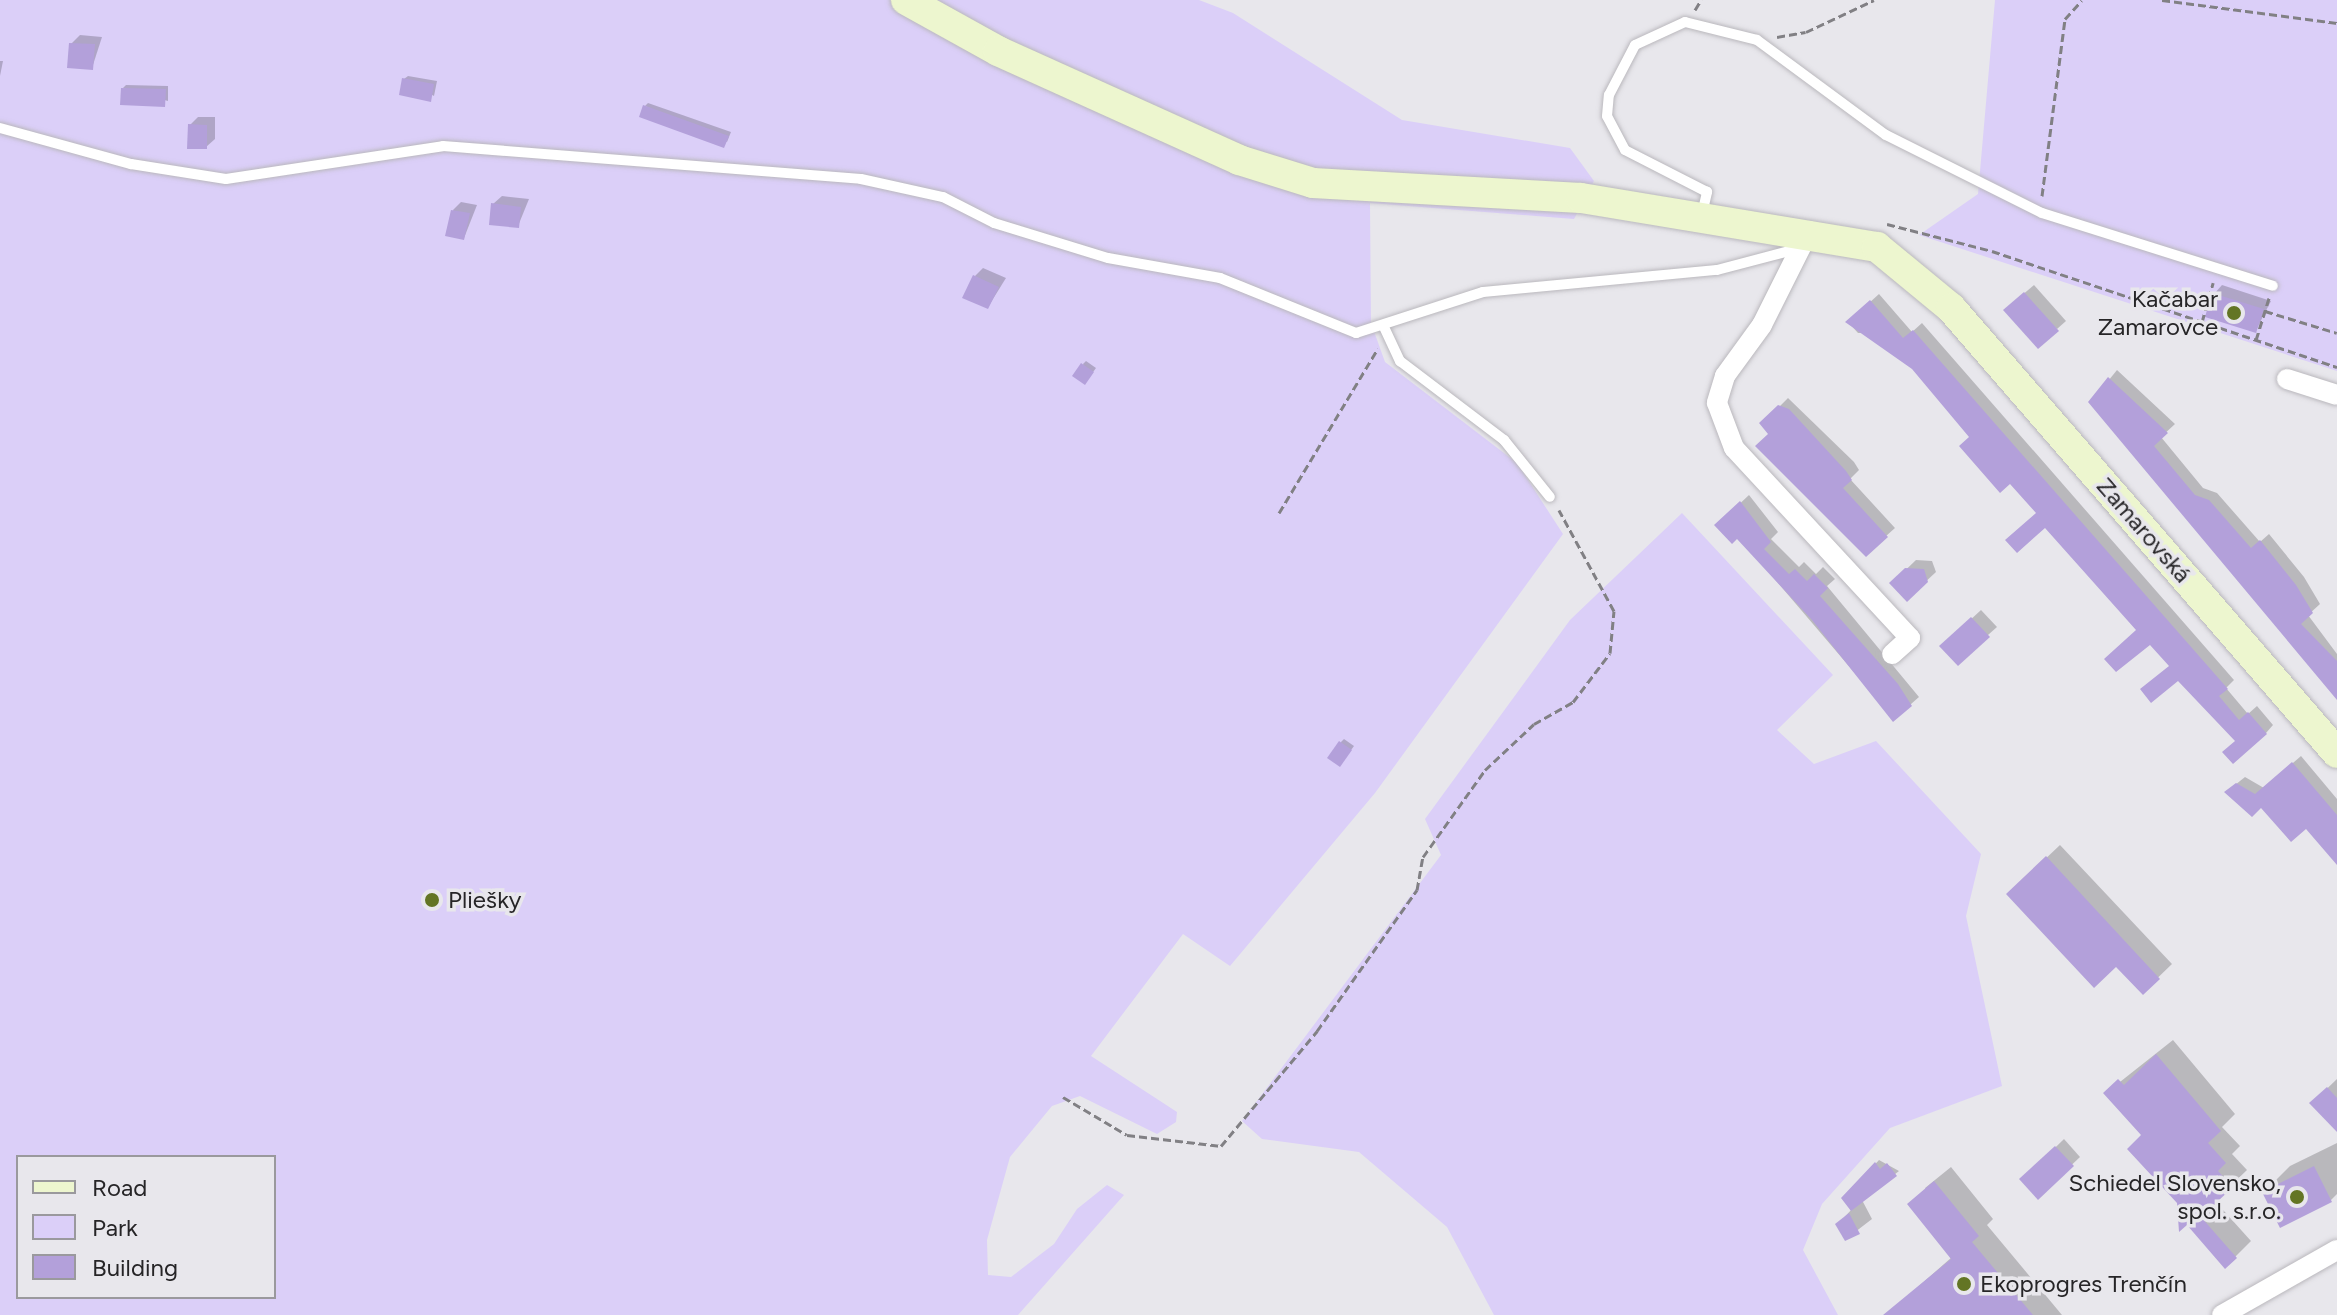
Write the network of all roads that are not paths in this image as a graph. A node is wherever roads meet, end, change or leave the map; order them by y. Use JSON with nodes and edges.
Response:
{"nodes":[{"id":1,"x":906,"y":0,"type":"edge"},
{"id":2,"x":0,"y":128,"type":"edge"},
{"id":3,"x":1702,"y":214,"type":"junction"},
{"id":4,"x":1805,"y":239,"type":"junction"},
{"id":5,"x":2273,"y":286,"type":"dead end"},
{"id":6,"x":1384,"y":327,"type":"junction"},
{"id":7,"x":2287,"y":379,"type":"dead end"},
{"id":8,"x":2337,"y":395,"type":"edge"},
{"id":9,"x":1550,"y":497,"type":"road end"},
{"id":10,"x":1892,"y":654,"type":"dead end"},
{"id":11,"x":2337,"y":753,"type":"edge"},
{"id":12,"x":2337,"y":1250,"type":"edge"},
{"id":13,"x":2222,"y":1315,"type":"edge"}],
"edges":[{"from":1,"to":3,"type":"main road","name":"Zamarovská"},
{"from":2,"to":6,"type":"lane"},
{"from":3,"to":4,"type":"main road","name":"Zamarovská"},
{"from":3,"to":5,"type":"lane"},
{"from":4,"to":6,"type":"lane"},
{"from":4,"to":10,"type":"street"},
{"from":4,"to":11,"type":"main road","name":"Zamarovská"},
{"from":6,"to":9,"type":"lane"},
{"from":7,"to":8,"type":"street"},
{"from":12,"to":13,"type":"street"}]}
